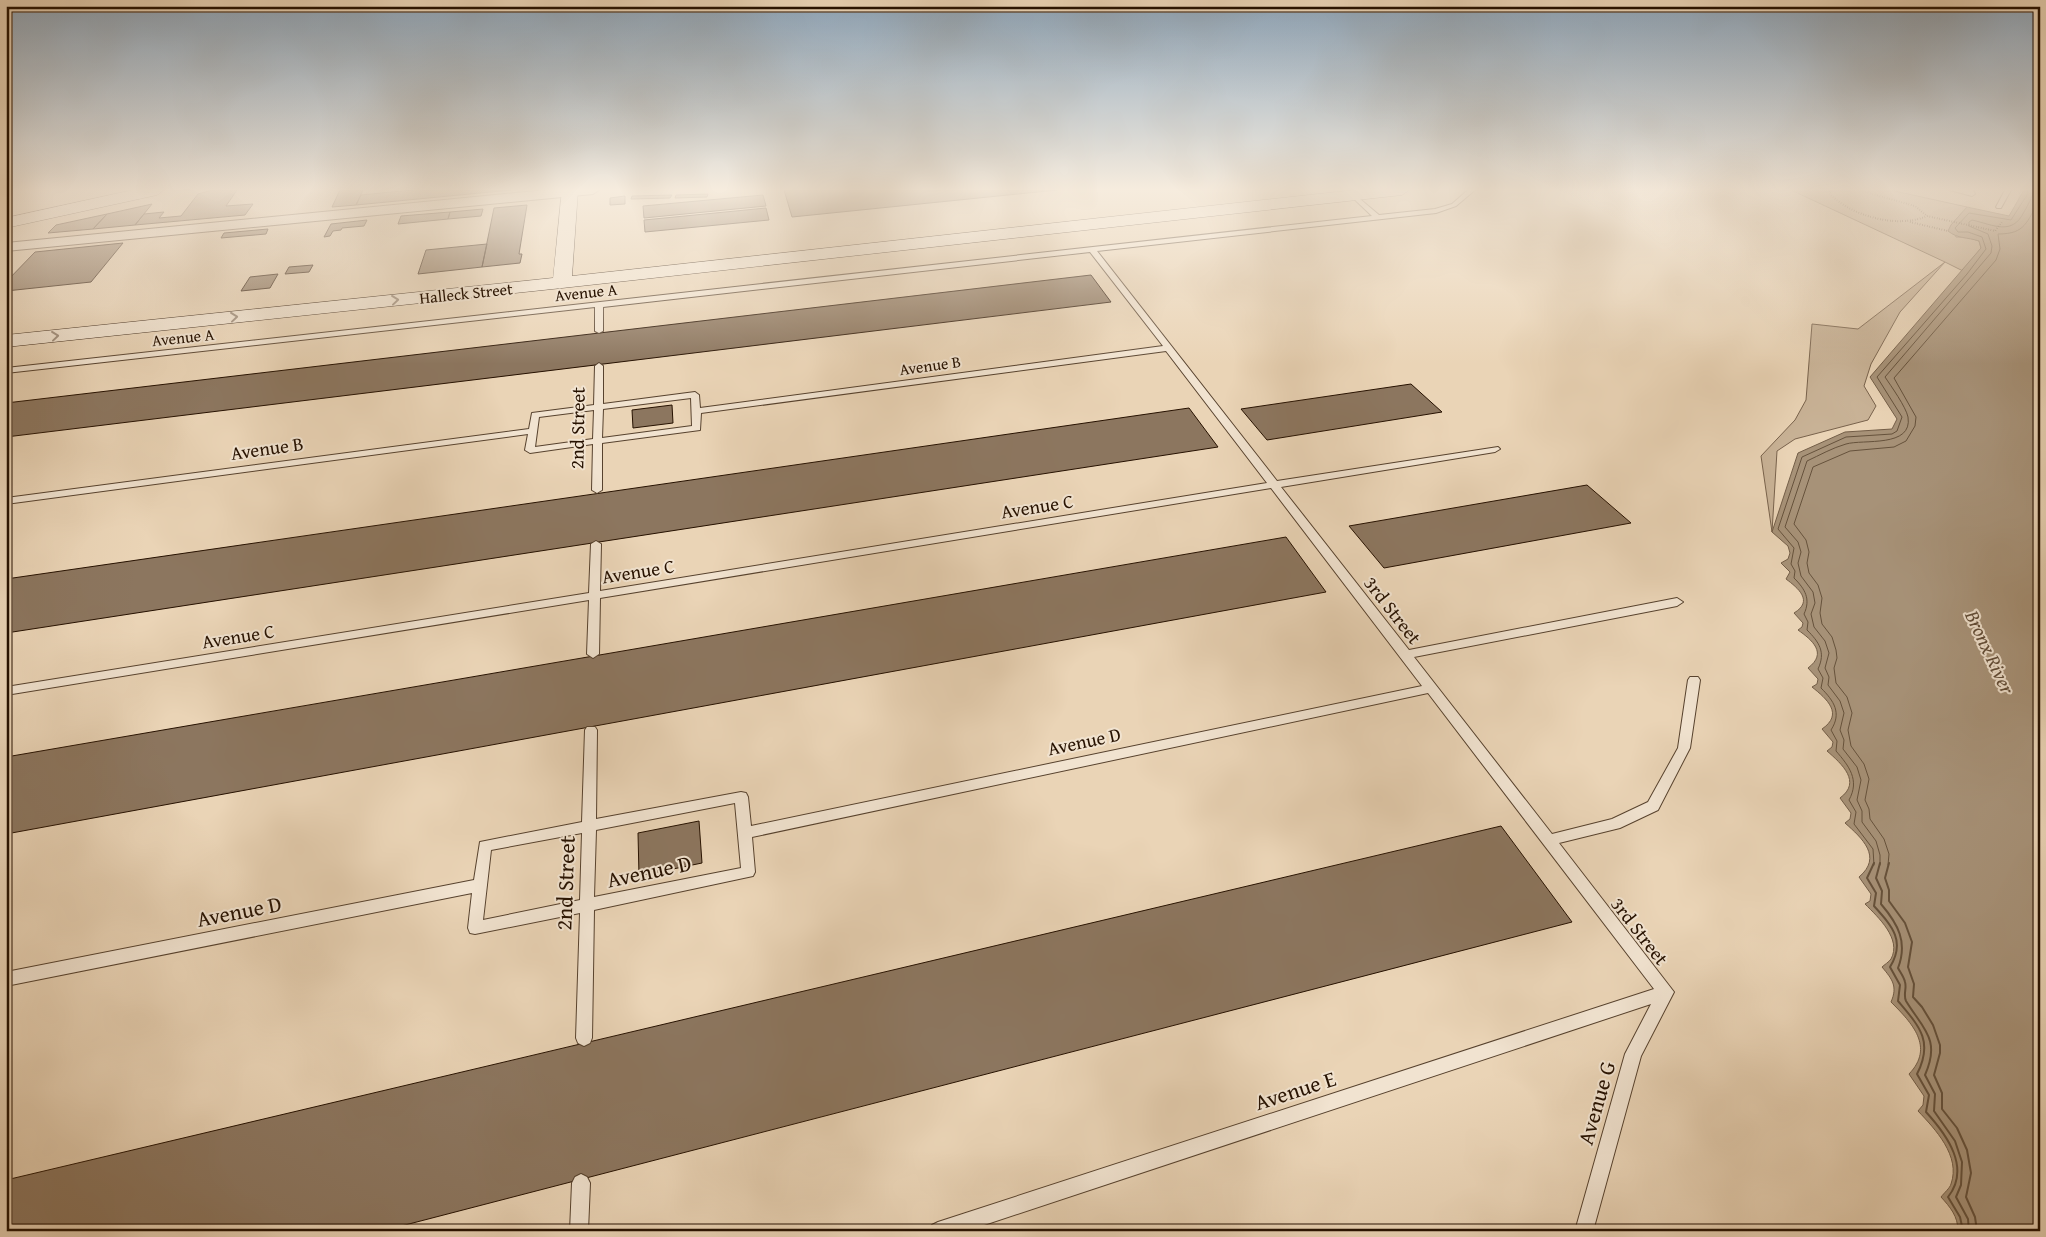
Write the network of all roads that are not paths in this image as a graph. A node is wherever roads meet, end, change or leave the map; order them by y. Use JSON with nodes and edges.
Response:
{"nodes":[{"id":1,"x":565,"y":248,"type":"edge"},
{"id":2,"x":814,"y":248,"type":"edge"},
{"id":3,"x":1103,"y":248,"type":"edge"},
{"id":4,"x":1092,"y":249,"type":"junction"},
{"id":5,"x":563,"y":276,"type":"junction"},
{"id":6,"x":599,"y":304,"type":"junction"},
{"id":7,"x":6,"y":327,"type":"edge"},
{"id":8,"x":599,"y":331,"type":"dead end"},
{"id":9,"x":6,"y":341,"type":"edge"},
{"id":10,"x":1168,"y":348,"type":"junction"},
{"id":11,"x":599,"y":366,"type":"dead end"},
{"id":12,"x":8,"y":373,"type":"edge"},
{"id":13,"x":600,"y":407,"type":"junction"},
{"id":14,"x":696,"y":411,"type":"junction"},
{"id":15,"x":533,"y":431,"type":"junction"},
{"id":16,"x":599,"y":441,"type":"junction"},
{"id":17,"x":1495,"y":449,"type":"dead end"},
{"id":18,"x":1274,"y":486,"type":"junction"},
{"id":19,"x":597,"y":490,"type":"dead end"},
{"id":20,"x":6,"y":500,"type":"edge"},
{"id":21,"x":596,"y":544,"type":"dead end"},
{"id":22,"x":594,"y":596,"type":"junction"},
{"id":23,"x":1677,"y":602,"type":"dead end"},
{"id":24,"x":593,"y":654,"type":"dead end"},
{"id":25,"x":1405,"y":655,"type":"junction"},
{"id":26,"x":1694,"y":680,"type":"dead end"},
{"id":27,"x":1431,"y":688,"type":"junction"},
{"id":28,"x":6,"y":691,"type":"edge"},
{"id":29,"x":591,"y":730,"type":"dead end"},
{"id":30,"x":590,"y":826,"type":"junction"},
{"id":31,"x":745,"y":833,"type":"junction"},
{"id":32,"x":1548,"y":840,"type":"junction"},
{"id":33,"x":480,"y":885,"type":"junction"},
{"id":34,"x":588,"y":905,"type":"junction"},
{"id":35,"x":6,"y":979,"type":"edge"},
{"id":36,"x":1666,"y":992,"type":"junction"},
{"id":37,"x":584,"y":1038,"type":"dead end"},
{"id":38,"x":581,"y":1184,"type":"dead end"},
{"id":39,"x":579,"y":1231,"type":"edge"},
{"id":40,"x":938,"y":1231,"type":"edge"},
{"id":41,"x":1584,"y":1231,"type":"edge"}],
"edges":[{"from":1,"to":5,"type":"main road"},
{"from":2,"to":5,"type":"main road","name":"Halleck Street"},
{"from":3,"to":4,"type":"lane","name":"Avenue A"},
{"from":4,"to":6,"type":"lane","name":"Avenue A"},
{"from":4,"to":10,"type":"lane","name":"3rd Street"},
{"from":5,"to":7,"type":"main road","name":"Halleck Street"},
{"from":9,"to":5,"type":"main road","name":"Halleck Street","one_way":true},
{"from":6,"to":8,"type":"lane"},
{"from":6,"to":12,"type":"lane","name":"Avenue A"},
{"from":10,"to":14,"type":"lane","name":"Avenue B"},
{"from":10,"to":18,"type":"lane","name":"3rd Street"},
{"from":11,"to":13,"type":"lane","name":"2nd Street"},
{"from":13,"to":14,"type":"lane"},
{"from":13,"to":15,"type":"lane"},
{"from":13,"to":16,"type":"lane","name":"2nd Street"},
{"from":14,"to":16,"type":"lane"},
{"from":15,"to":16,"type":"lane"},
{"from":15,"to":20,"type":"lane","name":"Avenue B"},
{"from":16,"to":19,"type":"lane","name":"2nd Street"},
{"from":17,"to":18,"type":"lane","name":"Avenue C"},
{"from":18,"to":22,"type":"lane","name":"Avenue C"},
{"from":18,"to":25,"type":"lane","name":"3rd Street"},
{"from":21,"to":22,"type":"lane"},
{"from":22,"to":24,"type":"lane"},
{"from":22,"to":28,"type":"lane","name":"Avenue C"},
{"from":23,"to":25,"type":"lane"},
{"from":25,"to":27,"type":"lane","name":"3rd Street"},
{"from":26,"to":32,"type":"lane"},
{"from":27,"to":31,"type":"lane","name":"Avenue D"},
{"from":27,"to":32,"type":"lane","name":"3rd Street"},
{"from":29,"to":30,"type":"lane","name":"2nd Street"},
{"from":30,"to":31,"type":"lane","name":"Avenue D"},
{"from":30,"to":33,"type":"lane","name":"Avenue D"},
{"from":30,"to":34,"type":"lane","name":"2nd Street"},
{"from":31,"to":34,"type":"lane","name":"Avenue D"},
{"from":32,"to":36,"type":"lane","name":"3rd Street"},
{"from":33,"to":34,"type":"lane","name":"Avenue D"},
{"from":33,"to":35,"type":"lane","name":"Avenue D"},
{"from":34,"to":37,"type":"lane","name":"2nd Street"},
{"from":36,"to":40,"type":"lane","name":"Avenue E"},
{"from":36,"to":41,"type":"lane","name":"Avenue G"},
{"from":38,"to":39,"type":"lane"}]}
